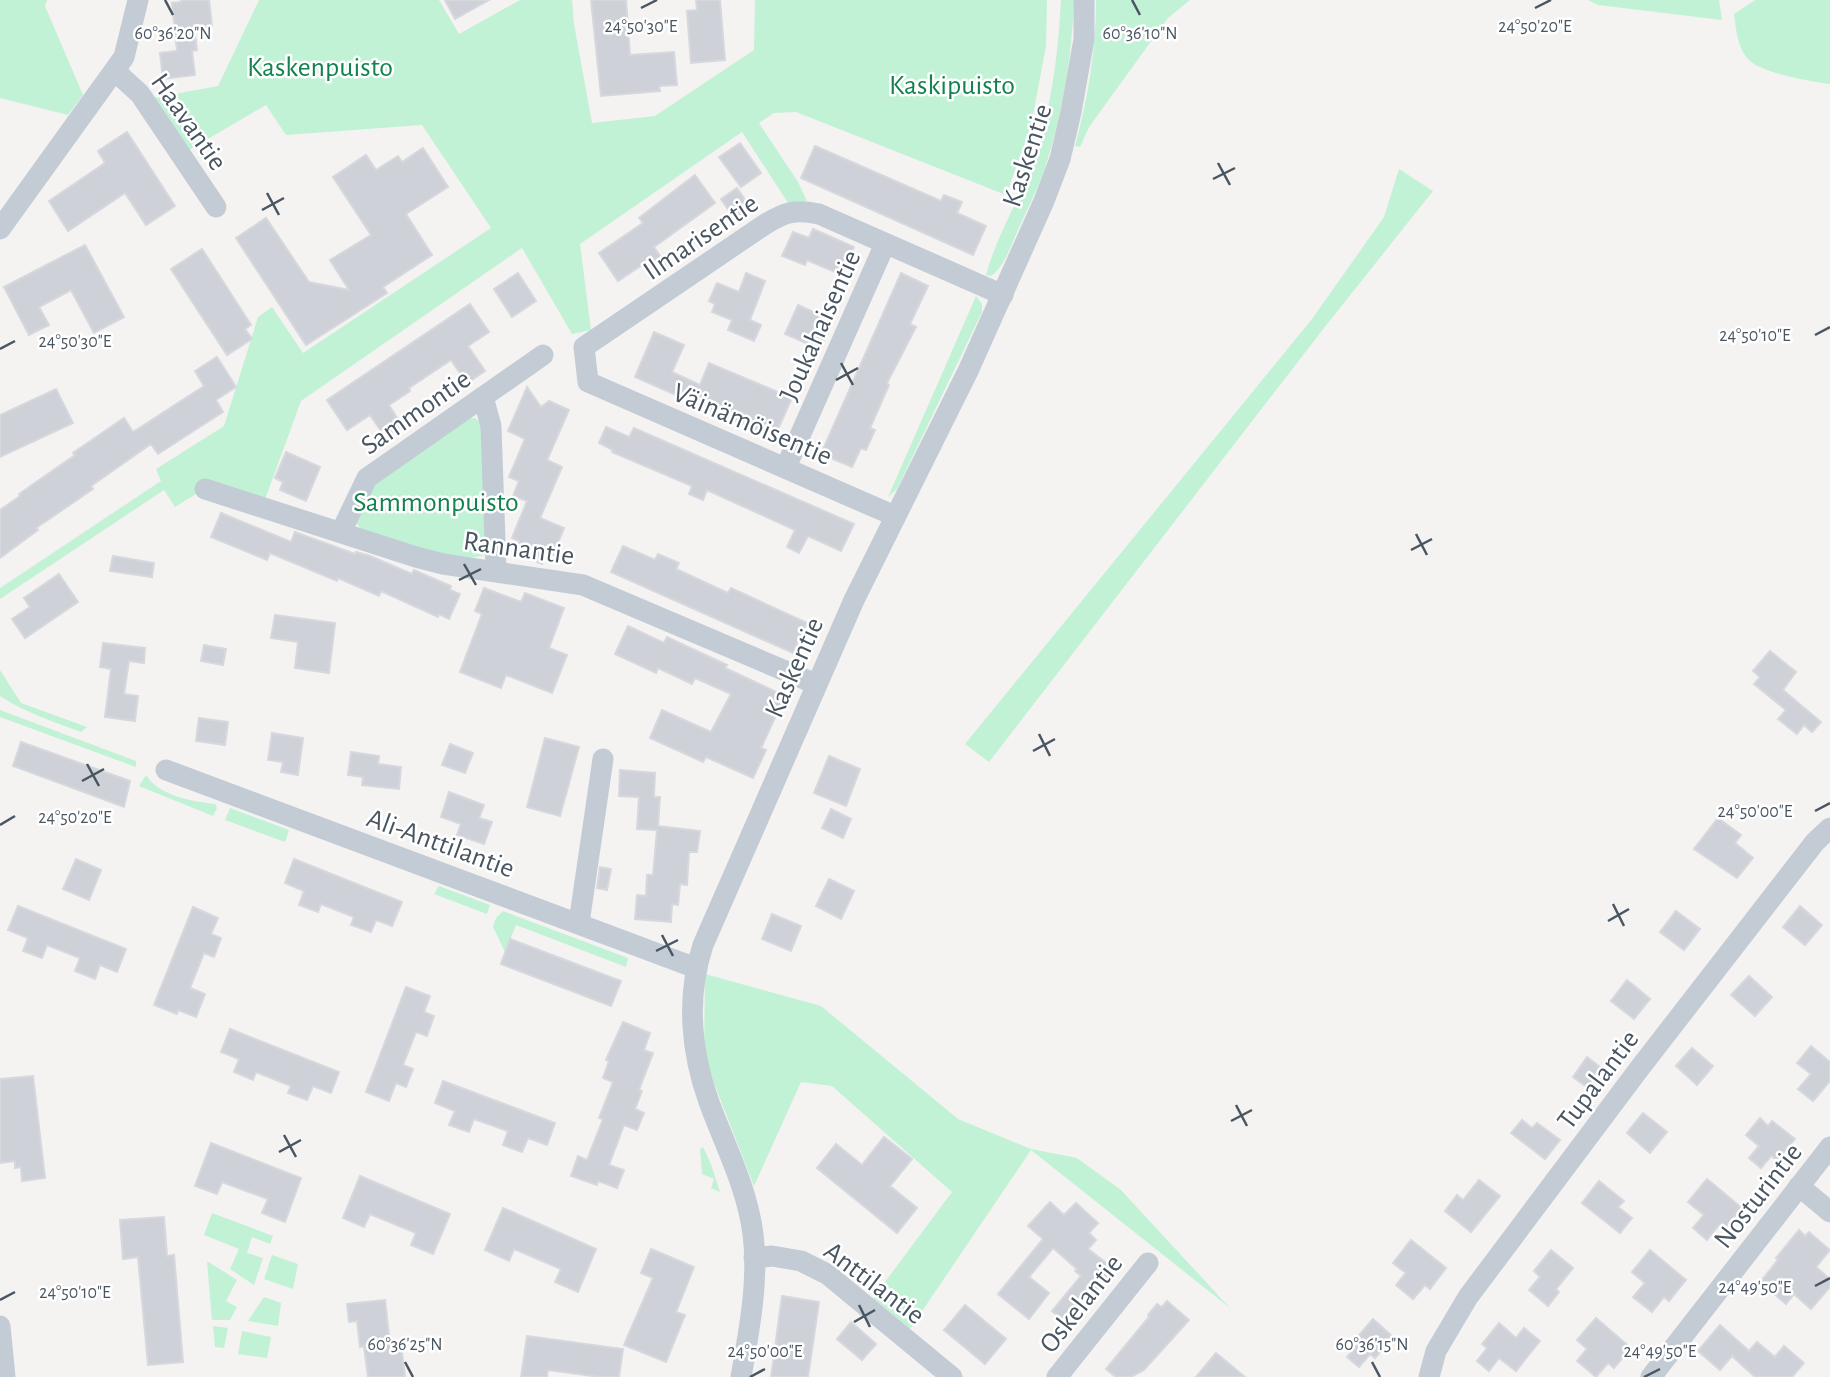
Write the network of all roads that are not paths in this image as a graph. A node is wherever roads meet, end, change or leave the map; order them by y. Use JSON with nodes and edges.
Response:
{"nodes":[{"id":1,"x":138,"y":0,"type":"edge"},
{"id":2,"x":1084,"y":0,"type":"edge"},
{"id":3,"x":115,"y":71,"type":"junction"},
{"id":4,"x":216,"y":207,"type":"dead end"},
{"id":5,"x":0,"y":229,"type":"edge"},
{"id":6,"x":885,"y":244,"type":"junction"},
{"id":7,"x":1003,"y":295,"type":"junction"},
{"id":8,"x":543,"y":355,"type":"dead end"},
{"id":9,"x":588,"y":382,"type":"joint"},
{"id":10,"x":484,"y":397,"type":"junction"},
{"id":11,"x":786,"y":467,"type":"junction"},
{"id":12,"x":205,"y":489,"type":"dead end"},
{"id":13,"x":895,"y":516,"type":"junction"},
{"id":14,"x":341,"y":532,"type":"junction"},
{"id":15,"x":496,"y":570,"type":"junction"},
{"id":16,"x":816,"y":684,"type":"junction"},
{"id":17,"x":603,"y":759,"type":"dead end"},
{"id":18,"x":166,"y":770,"type":"dead end"},
{"id":19,"x":1830,"y":828,"type":"edge"},
{"id":20,"x":579,"y":923,"type":"junction"},
{"id":21,"x":696,"y":968,"type":"junction"},
{"id":22,"x":1830,"y":1147,"type":"edge"},
{"id":23,"x":1799,"y":1186,"type":"junction"},
{"id":24,"x":1830,"y":1212,"type":"edge"},
{"id":25,"x":754,"y":1258,"type":"junction"},
{"id":26,"x":1148,"y":1263,"type":"dead end"},
{"id":27,"x":0,"y":1326,"type":"edge"},
{"id":28,"x":5,"y":1377,"type":"edge"},
{"id":29,"x":741,"y":1377,"type":"edge"},
{"id":30,"x":952,"y":1377,"type":"edge"},
{"id":31,"x":1057,"y":1377,"type":"edge"},
{"id":32,"x":1429,"y":1377,"type":"edge"},
{"id":33,"x":1651,"y":1377,"type":"edge"}],
"edges":[{"from":1,"to":3,"type":"street"},
{"from":2,"to":7,"type":"street","name":"Kaskentie"},
{"from":3,"to":4,"type":"street","name":"Haavantie"},
{"from":3,"to":5,"type":"street"},
{"from":6,"to":7,"type":"street","name":"Ilmarisentie"},
{"from":6,"to":9,"type":"street","name":"Ilmarisentie"},
{"from":6,"to":11,"type":"street","name":"Joukahaisentie"},
{"from":7,"to":13,"type":"street","name":"Kaskentie"},
{"from":8,"to":10,"type":"street","name":"Sammontie"},
{"from":9,"to":11,"type":"street","name":"Väinämöisentie"},
{"from":10,"to":14,"type":"street","name":"Sammontie"},
{"from":10,"to":15,"type":"street"},
{"from":11,"to":13,"type":"street","name":"Väinämöisentie"},
{"from":12,"to":14,"type":"street","name":"Rannantie"},
{"from":13,"to":16,"type":"street","name":"Kaskentie"},
{"from":14,"to":15,"type":"street","name":"Rannantie"},
{"from":15,"to":16,"type":"street","name":"Rannantie"},
{"from":16,"to":21,"type":"street","name":"Kaskentie"},
{"from":17,"to":20,"type":"street"},
{"from":18,"to":20,"type":"street","name":"Ali-Anttilantie"},
{"from":19,"to":32,"type":"street","name":"Tupalantie"},
{"from":20,"to":21,"type":"street","name":"Ali-Anttilantie"},
{"from":21,"to":25,"type":"street","name":"Kaskentie"},
{"from":22,"to":23,"type":"street","name":"Nosturintie"},
{"from":23,"to":24,"type":"street"},
{"from":23,"to":33,"type":"street","name":"Nosturintie"},
{"from":25,"to":29,"type":"street","name":"Kaskentie"},
{"from":25,"to":30,"type":"street","name":"Anttilantie"},
{"from":26,"to":31,"type":"street","name":"Oskelantie"},
{"from":27,"to":28,"type":"street"}]}
